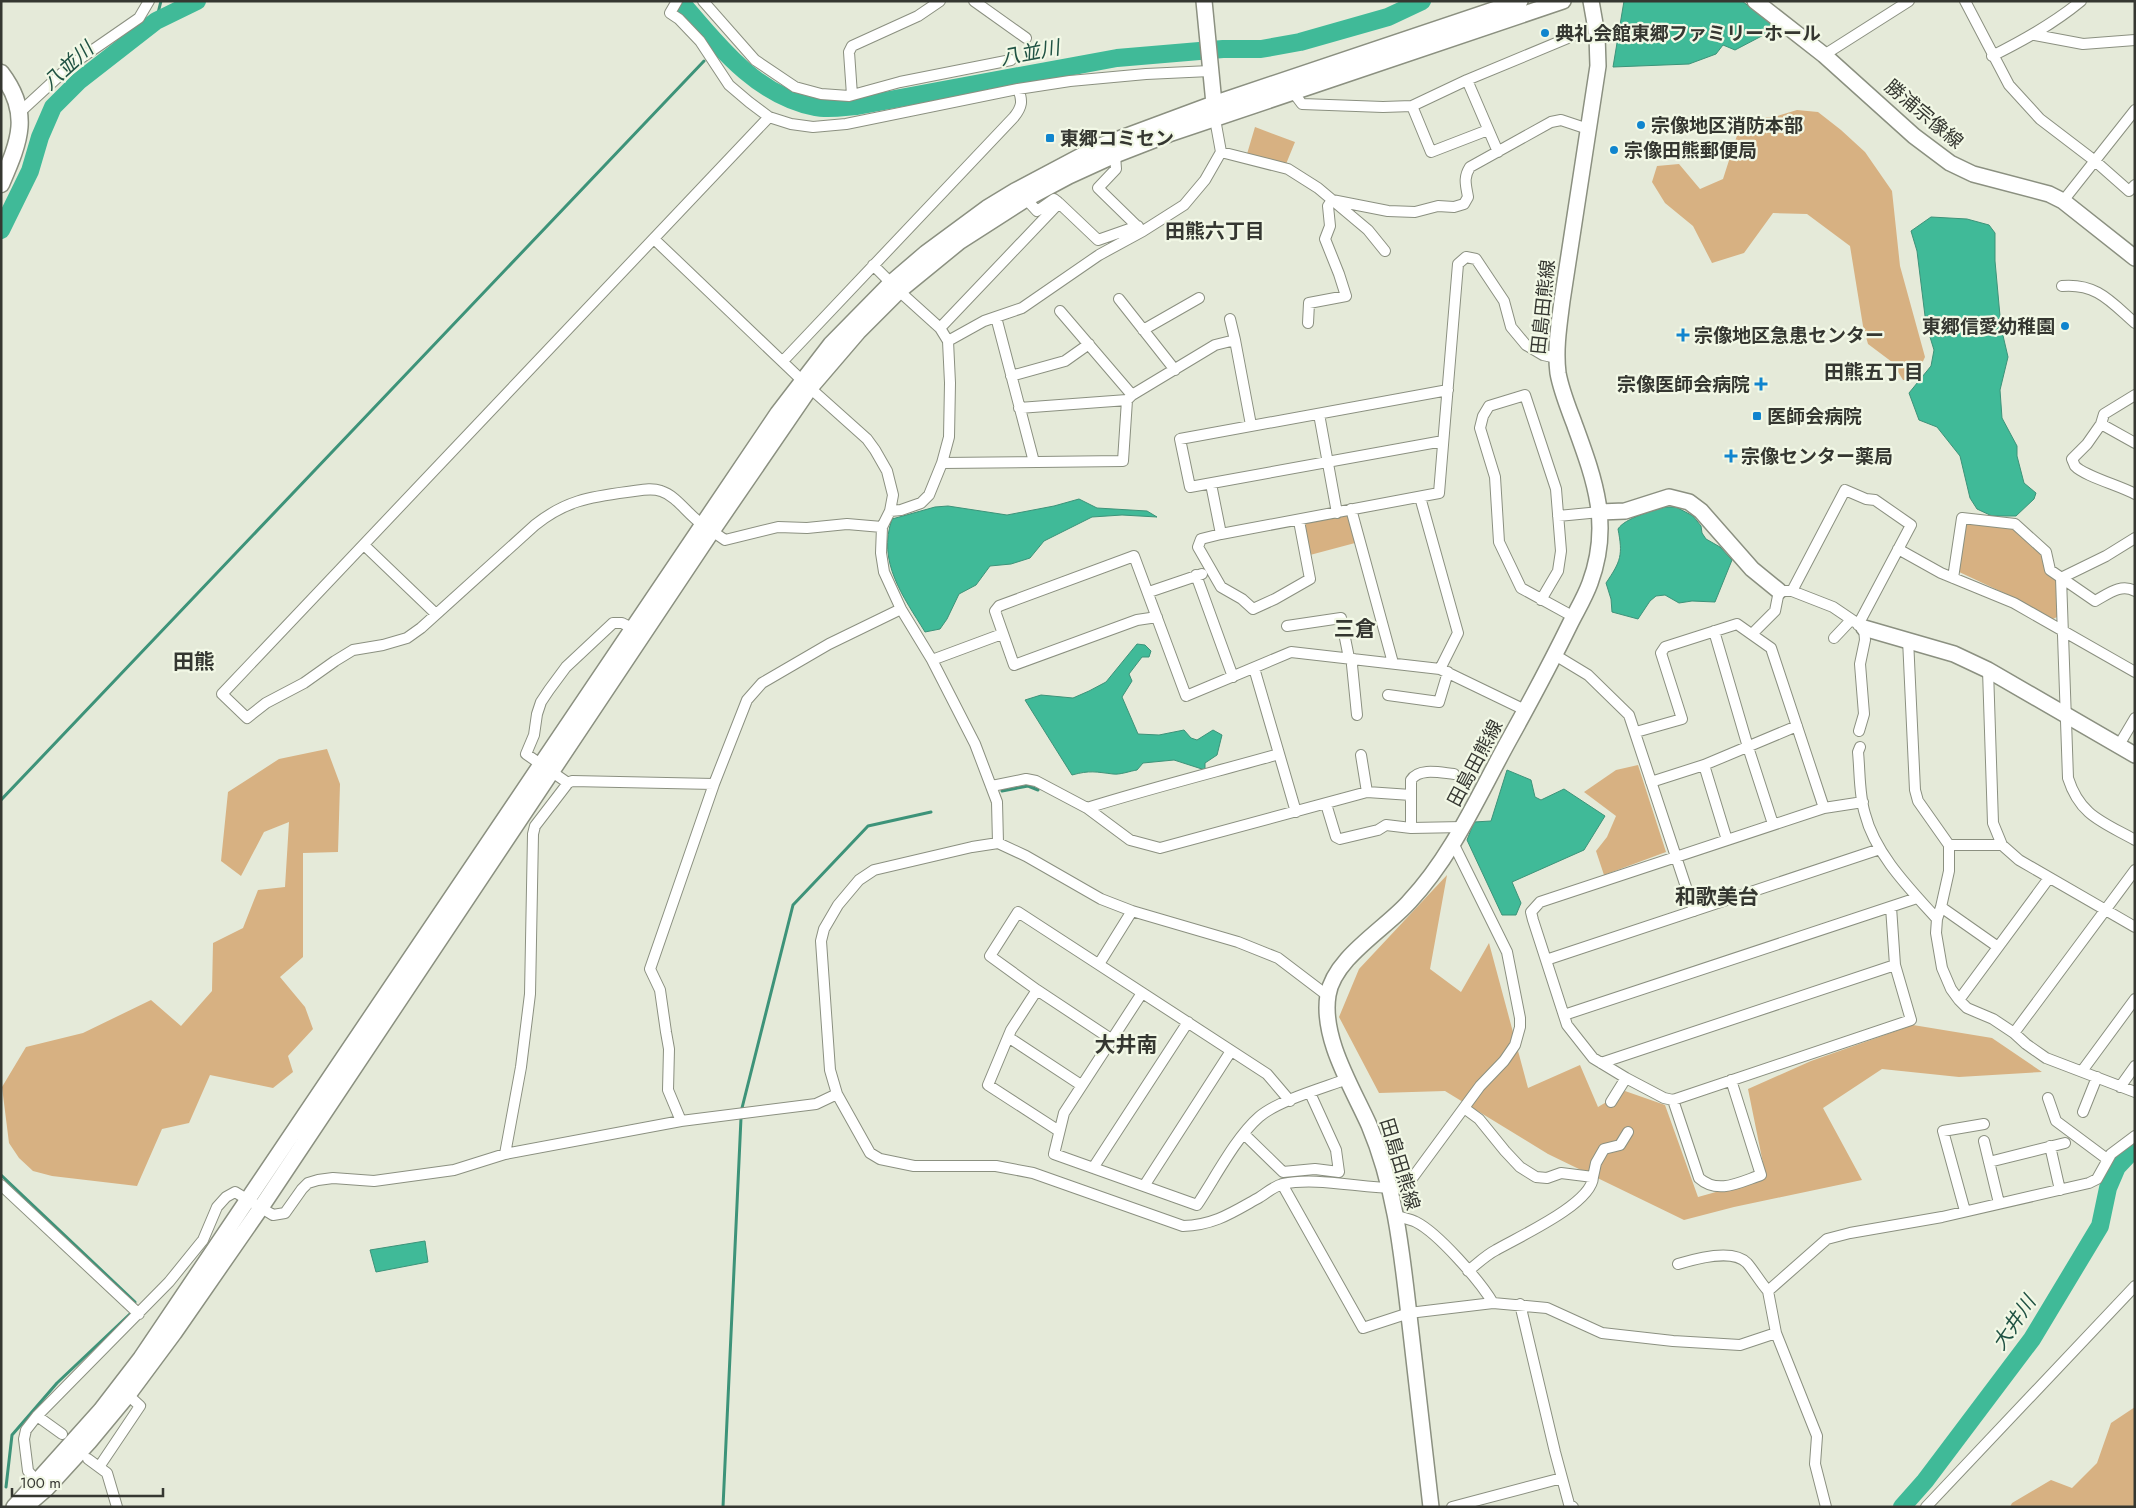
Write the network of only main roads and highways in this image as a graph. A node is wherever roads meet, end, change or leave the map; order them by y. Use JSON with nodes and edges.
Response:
{"nodes":[{"id":1,"x":1,"y":73,"type":"edge"},
{"id":2,"x":1,"y":184,"type":"edge"}],
"edges":[{"from":1,"to":2,"type":"main road"}]}
